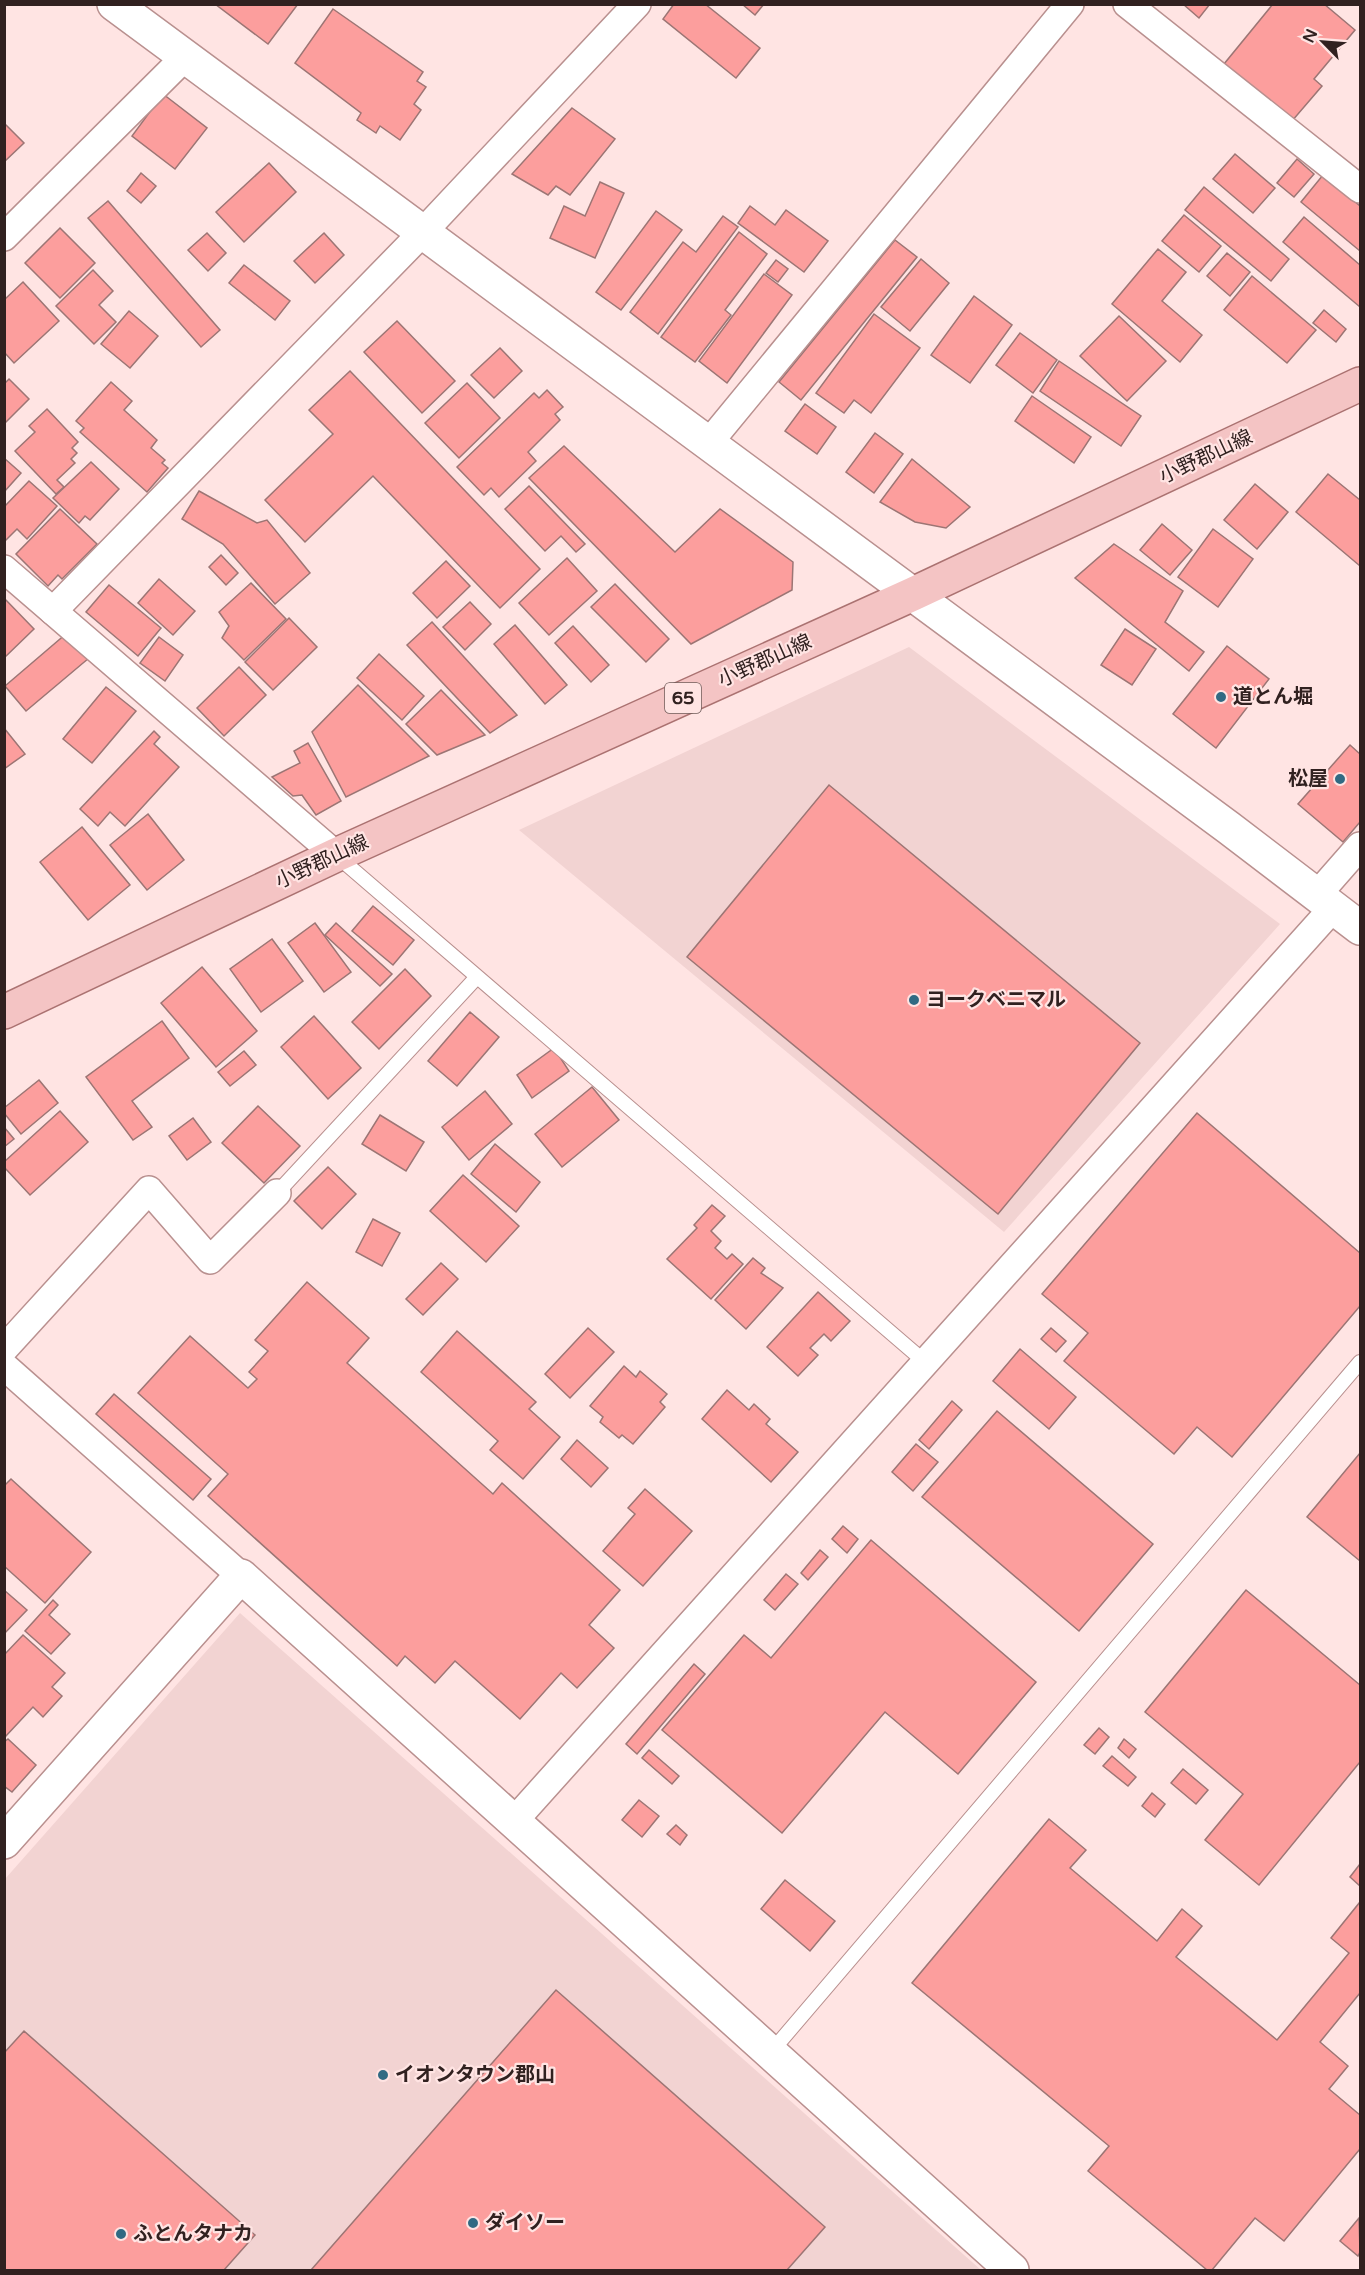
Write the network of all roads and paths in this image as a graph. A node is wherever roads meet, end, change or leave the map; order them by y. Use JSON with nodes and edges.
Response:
{"nodes":[{"id":1,"x":114,"y":4,"type":"edge"},
{"id":2,"x":637,"y":4,"type":"edge"},
{"id":3,"x":1070,"y":4,"type":"edge"},
{"id":4,"x":1127,"y":4,"type":"edge"},
{"id":5,"x":186,"y":56,"type":"junction"},
{"id":6,"x":1360,"y":189,"type":"edge"},
{"id":7,"x":423,"y":232,"type":"junction"},
{"id":8,"x":4,"y":237,"type":"edge"},
{"id":9,"x":1360,"y":384,"type":"edge"},
{"id":10,"x":707,"y":445,"type":"junction"},
{"id":11,"x":4,"y":569,"type":"edge"},
{"id":12,"x":913,"y":594,"type":"junction"},
{"id":13,"x":53,"y":611,"type":"junction"},
{"id":14,"x":1360,"y":846,"type":"edge"},
{"id":15,"x":336,"y":855,"type":"junction"},
{"id":16,"x":1325,"y":901,"type":"junction"},
{"id":17,"x":1360,"y":928,"type":"edge"},
{"id":18,"x":476,"y":978,"type":"junction"},
{"id":19,"x":4,"y":1012,"type":"edge"},
{"id":20,"x":278,"y":1193,"type":"joint"},
{"id":21,"x":4,"y":1350,"type":"edge"},
{"id":22,"x":925,"y":1362,"type":"junction"},
{"id":23,"x":1360,"y":1362,"type":"edge"},
{"id":24,"x":4,"y":1366,"type":"edge"},
{"id":25,"x":241,"y":1576,"type":"junction"},
{"id":26,"x":514,"y":1821,"type":"junction"},
{"id":27,"x":4,"y":1842,"type":"edge"},
{"id":28,"x":770,"y":2054,"type":"junction"},
{"id":29,"x":1012,"y":2271,"type":"edge"}],
"edges":[{"from":1,"to":5,"type":"street"},
{"from":2,"to":7,"type":"street"},
{"from":3,"to":10,"type":"street"},
{"from":4,"to":6,"type":"street"},
{"from":5,"to":7,"type":"street"},
{"from":5,"to":8,"type":"street"},
{"from":7,"to":10,"type":"street"},
{"from":7,"to":13,"type":"street"},
{"from":9,"to":12,"type":"main road","name":"小野郡山線","number":"65"},
{"from":10,"to":12,"type":"street"},
{"from":11,"to":13,"type":"street"},
{"from":12,"to":15,"type":"main road","name":"小野郡山線","number":"65"},
{"from":12,"to":16,"type":"street"},
{"from":13,"to":15,"type":"street"},
{"from":14,"to":16,"type":"street"},
{"from":15,"to":18,"type":"lane"},
{"from":15,"to":19,"type":"main road","name":"小野郡山線","number":"65"},
{"from":16,"to":17,"type":"street"},
{"from":16,"to":22,"type":"street"},
{"from":18,"to":20,"type":"lane"},
{"from":18,"to":22,"type":"lane"},
{"from":20,"to":21,"type":"street"},
{"from":22,"to":26,"type":"street"},
{"from":23,"to":28,"type":"lane"},
{"from":24,"to":25,"type":"street"},
{"from":25,"to":26,"type":"street"},
{"from":25,"to":27,"type":"street"},
{"from":26,"to":28,"type":"street"},
{"from":28,"to":29,"type":"street"}]}
